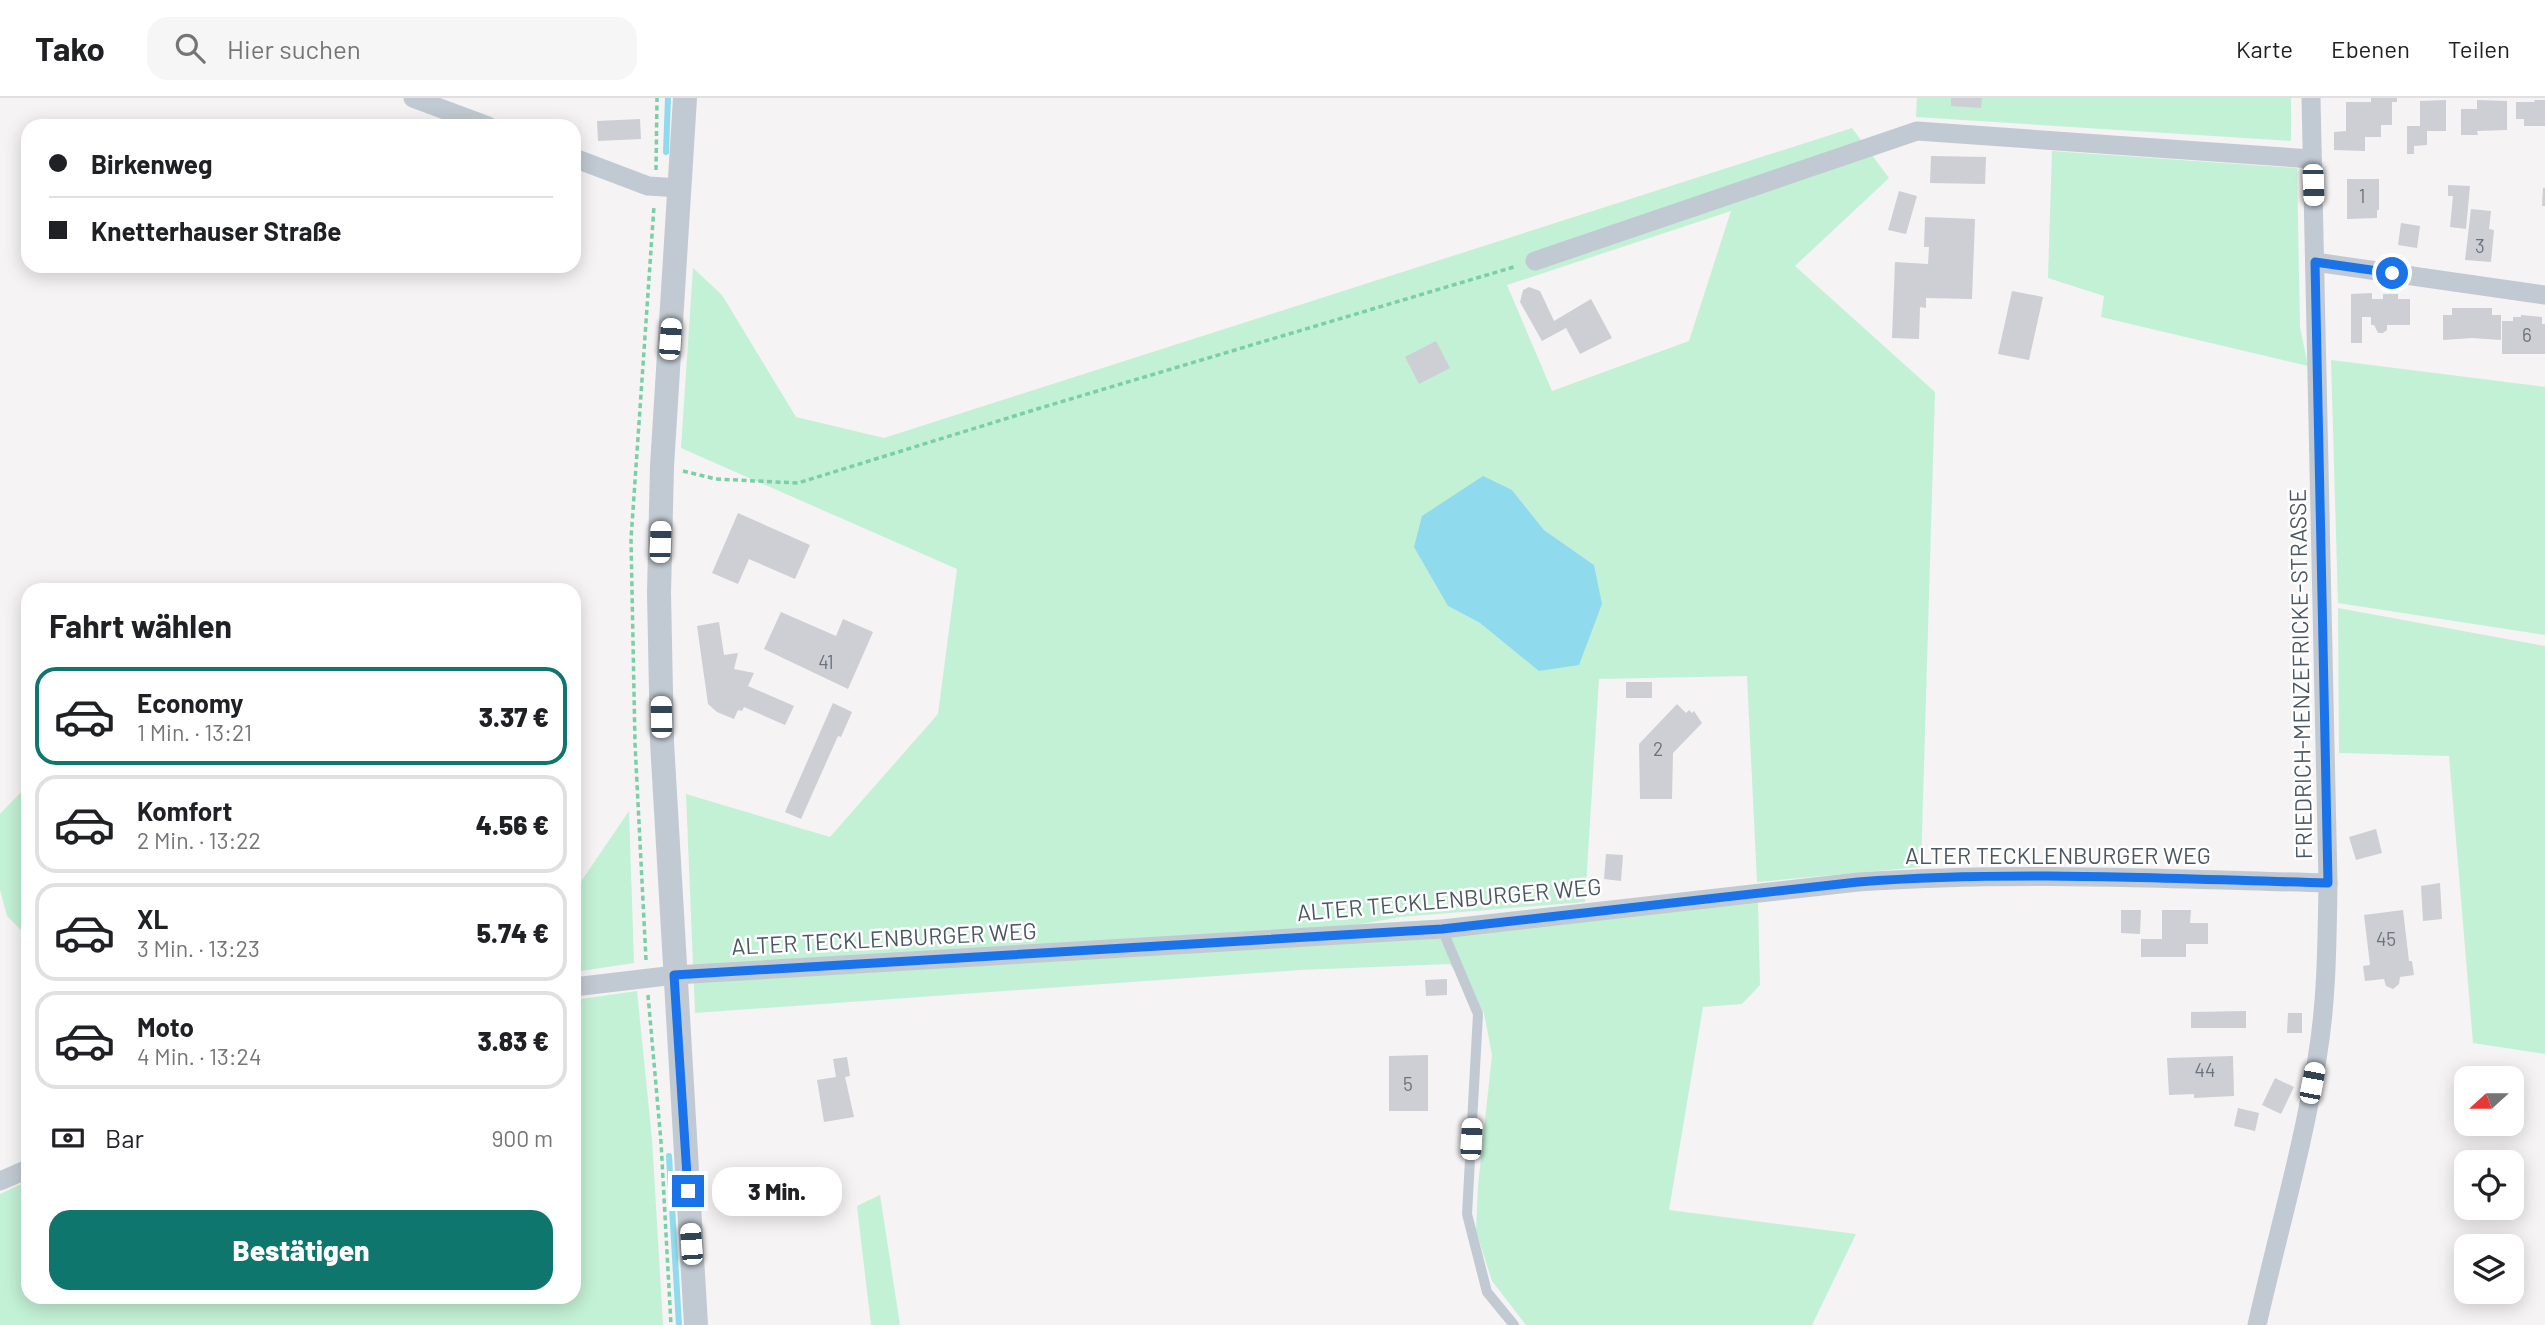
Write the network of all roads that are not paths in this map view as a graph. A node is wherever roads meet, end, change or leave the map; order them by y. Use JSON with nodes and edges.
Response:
{"nodes":[{"id":1,"x":413,"y":98,"type":"edge"},
{"id":2,"x":685,"y":98,"type":"edge"},
{"id":3,"x":2311,"y":98,"type":"edge"},
{"id":4,"x":469,"y":119,"type":"edge"},
{"id":5,"x":2312,"y":159,"type":"junction"},
{"id":6,"x":581,"y":161,"type":"edge"},
{"id":7,"x":680,"y":188,"type":"junction"},
{"id":8,"x":1535,"y":261,"type":"road end"},
{"id":9,"x":2315,"y":262,"type":"junction"},
{"id":10,"x":2545,"y":295,"type":"edge"},
{"id":11,"x":2328,"y":883,"type":"junction"},
{"id":12,"x":1442,"y":929,"type":"junction"},
{"id":13,"x":674,"y":975,"type":"junction"},
{"id":14,"x":581,"y":986,"type":"edge"},
{"id":15,"x":21,"y":1172,"type":"edge"},
{"id":16,"x":0,"y":1181,"type":"edge"},
{"id":17,"x":696,"y":1325,"type":"edge"},
{"id":18,"x":1514,"y":1325,"type":"edge"},
{"id":19,"x":2257,"y":1325,"type":"edge"}],
"edges":[{"from":1,"to":4,"type":"street"},
{"from":2,"to":7,"type":"street"},
{"from":3,"to":5,"type":"street","name":"FRIEDRICH-MENZEFRICKE-STRASSE"},
{"from":5,"to":8,"type":"street"},
{"from":5,"to":9,"type":"street","name":"FRIEDRICH-MENZEFRICKE-STRASSE"},
{"from":6,"to":7,"type":"street"},
{"from":7,"to":13,"type":"street"},
{"from":9,"to":10,"type":"street"},
{"from":9,"to":11,"type":"street","name":"FRIEDRICH-MENZEFRICKE-STRASSE"},
{"from":11,"to":12,"type":"street","name":"ALTER TECKLENBURGER WEG"},
{"from":11,"to":19,"type":"street","name":"FRIEDRICH-MENZEFRICKE-STRASSE"},
{"from":12,"to":13,"type":"street","name":"ALTER TECKLENBURGER WEG"},
{"from":12,"to":18,"type":"lane"},
{"from":13,"to":14,"type":"street","name":"ALTER TECKLENBURGER WEG"},
{"from":13,"to":17,"type":"street"},
{"from":15,"to":16,"type":"street"}]}
